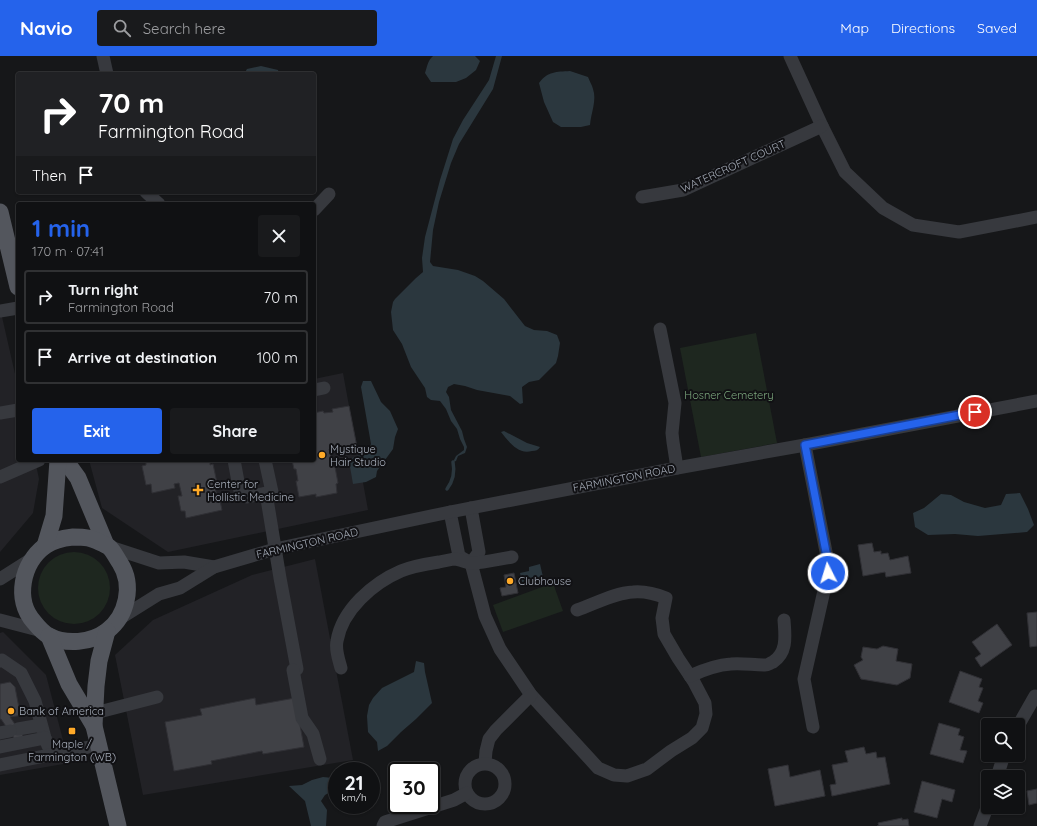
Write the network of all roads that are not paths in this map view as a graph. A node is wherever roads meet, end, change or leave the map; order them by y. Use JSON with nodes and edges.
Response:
{"nodes":[{"id":1,"x":103,"y":56,"type":"edge"},
{"id":2,"x":790,"y":56,"type":"edge"},
{"id":3,"x":107,"y":72,"type":"edge"},
{"id":4,"x":822,"y":126,"type":"junction"},
{"id":5,"x":148,"y":194,"type":"edge"},
{"id":6,"x":329,"y":194,"type":"dead end"},
{"id":7,"x":642,"y":197,"type":"dead end"},
{"id":8,"x":157,"y":202,"type":"edge"},
{"id":9,"x":316,"y":208,"type":"edge"},
{"id":10,"x":0,"y":212,"type":"edge"},
{"id":11,"x":1037,"y":217,"type":"edge"},
{"id":12,"x":16,"y":279,"type":"edge"},
{"id":13,"x":16,"y":308,"type":"edge"},
{"id":14,"x":0,"y":311,"type":"edge"},
{"id":15,"x":660,"y":329,"type":"dead end"},
{"id":16,"x":1037,"y":400,"type":"edge"},
{"id":17,"x":16,"y":410,"type":"edge"},
{"id":18,"x":0,"y":413,"type":"edge"},
{"id":19,"x":805,"y":445,"type":"junction"},
{"id":20,"x":34,"y":462,"type":"edge"},
{"id":21,"x":58,"y":462,"type":"edge"},
{"id":22,"x":66,"y":462,"type":"edge"},
{"id":23,"x":234,"y":462,"type":"edge"},
{"id":24,"x":265,"y":462,"type":"edge"},
{"id":25,"x":677,"y":468,"type":"junction"},
{"id":26,"x":0,"y":477,"type":"edge"},
{"id":27,"x":266,"y":493,"type":"junction"},
{"id":28,"x":471,"y":508,"type":"junction"},
{"id":29,"x":450,"y":512,"type":"junction"},
{"id":30,"x":108,"y":546,"type":"junction"},
{"id":31,"x":276,"y":549,"type":"junction"},
{"id":32,"x":39,"y":552,"type":"junction"},
{"id":33,"x":512,"y":557,"type":"dead end"},
{"id":34,"x":471,"y":563,"type":"junction"},
{"id":35,"x":214,"y":566,"type":"junction"},
{"id":36,"x":0,"y":579,"type":"edge"},
{"id":37,"x":577,"y":610,"type":"dead end"},
{"id":38,"x":119,"y":619,"type":"junction"},
{"id":39,"x":0,"y":620,"type":"edge"},
{"id":40,"x":784,"y":620,"type":"dead end"},
{"id":41,"x":107,"y":632,"type":"junction"},
{"id":42,"x":46,"y":633,"type":"junction"},
{"id":43,"x":0,"y":660,"type":"edge"},
{"id":44,"x":341,"y":668,"type":"dead end"},
{"id":45,"x":690,"y":676,"type":"junction"},
{"id":46,"x":531,"y":695,"type":"junction"},
{"id":47,"x":1035,"y":696,"type":"dead end"},
{"id":48,"x":157,"y":697,"type":"dead end"},
{"id":49,"x":1023,"y":718,"type":"edge"},
{"id":50,"x":95,"y":719,"type":"junction"},
{"id":51,"x":41,"y":725,"type":"junction"},
{"id":52,"x":813,"y":727,"type":"dead end"},
{"id":53,"x":9,"y":731,"type":"edge"},
{"id":54,"x":45,"y":738,"type":"junction"},
{"id":55,"x":99,"y":745,"type":"junction"},
{"id":56,"x":0,"y":747,"type":"edge"},
{"id":57,"x":51,"y":754,"type":"junction"},
{"id":58,"x":320,"y":760,"type":"dead end"},
{"id":59,"x":485,"y":763,"type":"junction"},
{"id":60,"x":0,"y":765,"type":"edge"},
{"id":61,"x":467,"y":793,"type":"junction"},
{"id":62,"x":985,"y":814,"type":"edge"},
{"id":63,"x":118,"y":826,"type":"edge"},
{"id":64,"x":383,"y":826,"type":"edge"},
{"id":65,"x":980,"y":826,"type":"edge"}],
"edges":[{"from":1,"to":3,"type":"street"},
{"from":2,"to":4,"type":"street"},
{"from":4,"to":7,"type":"street","name":"WATERCROFT COURT"},
{"from":4,"to":11,"type":"street"},
{"from":5,"to":8,"type":"street"},
{"from":6,"to":9,"type":"street"},
{"from":10,"to":12,"type":"main road"},
{"from":13,"to":14,"type":"street"},
{"from":15,"to":25,"type":"street"},
{"from":16,"to":19,"type":"street","name":"FARMINGTON ROAD"},
{"from":17,"to":18,"type":"street"},
{"from":19,"to":25,"type":"street","name":"FARMINGTON ROAD"},
{"from":19,"to":52,"type":"street"},
{"from":20,"to":26,"type":"street"},
{"from":21,"to":32,"type":"main road"},
{"from":22,"to":30,"type":"main road"},
{"from":23,"to":27,"type":"street"},
{"from":24,"to":27,"type":"street"},
{"from":25,"to":28,"type":"street","name":"FARMINGTON ROAD"},
{"from":27,"to":31,"type":"street"},
{"from":28,"to":29,"type":"street","name":"FARMINGTON ROAD"},
{"from":28,"to":34,"type":"street"},
{"from":29,"to":31,"type":"street","name":"FARMINGTON ROAD"},
{"from":29,"to":34,"type":"street"},
{"from":30,"to":32,"type":"main road"},
{"from":30,"to":35,"type":"street","name":"FARMINGTON ROAD"},
{"from":30,"to":38,"type":"main road"},
{"from":31,"to":35,"type":"street","name":"FARMINGTON ROAD"},
{"from":31,"to":58,"type":"street"},
{"from":32,"to":36,"type":"street"},
{"from":32,"to":42,"type":"main road"},
{"from":33,"to":34,"type":"street"},
{"from":34,"to":44,"type":"street"},
{"from":34,"to":46,"type":"street"},
{"from":35,"to":38,"type":"street","name":"FARMINGTON ROAD"},
{"from":37,"to":45,"type":"street"},
{"from":38,"to":41,"type":"main road"},
{"from":39,"to":42,"type":"street"},
{"from":40,"to":45,"type":"street"},
{"from":41,"to":42,"type":"main road"},
{"from":41,"to":50,"type":"main road"},
{"from":42,"to":50,"type":"main road"},
{"from":43,"to":51,"type":"street"},
{"from":45,"to":46,"type":"street"},
{"from":46,"to":59,"type":"street"},
{"from":47,"to":49,"type":"street"},
{"from":48,"to":50,"type":"street"},
{"from":50,"to":55,"type":"main road"},
{"from":51,"to":53,"type":"street"},
{"from":51,"to":54,"type":"street"},
{"from":54,"to":56,"type":"street"},
{"from":54,"to":57,"type":"street"},
{"from":55,"to":57,"type":"street"},
{"from":55,"to":63,"type":"main road"},
{"from":57,"to":60,"type":"street"},
{"from":59,"to":61,"type":"street"},
{"from":59,"to":61,"type":"street"},
{"from":61,"to":64,"type":"street"},
{"from":62,"to":65,"type":"street"}]}
